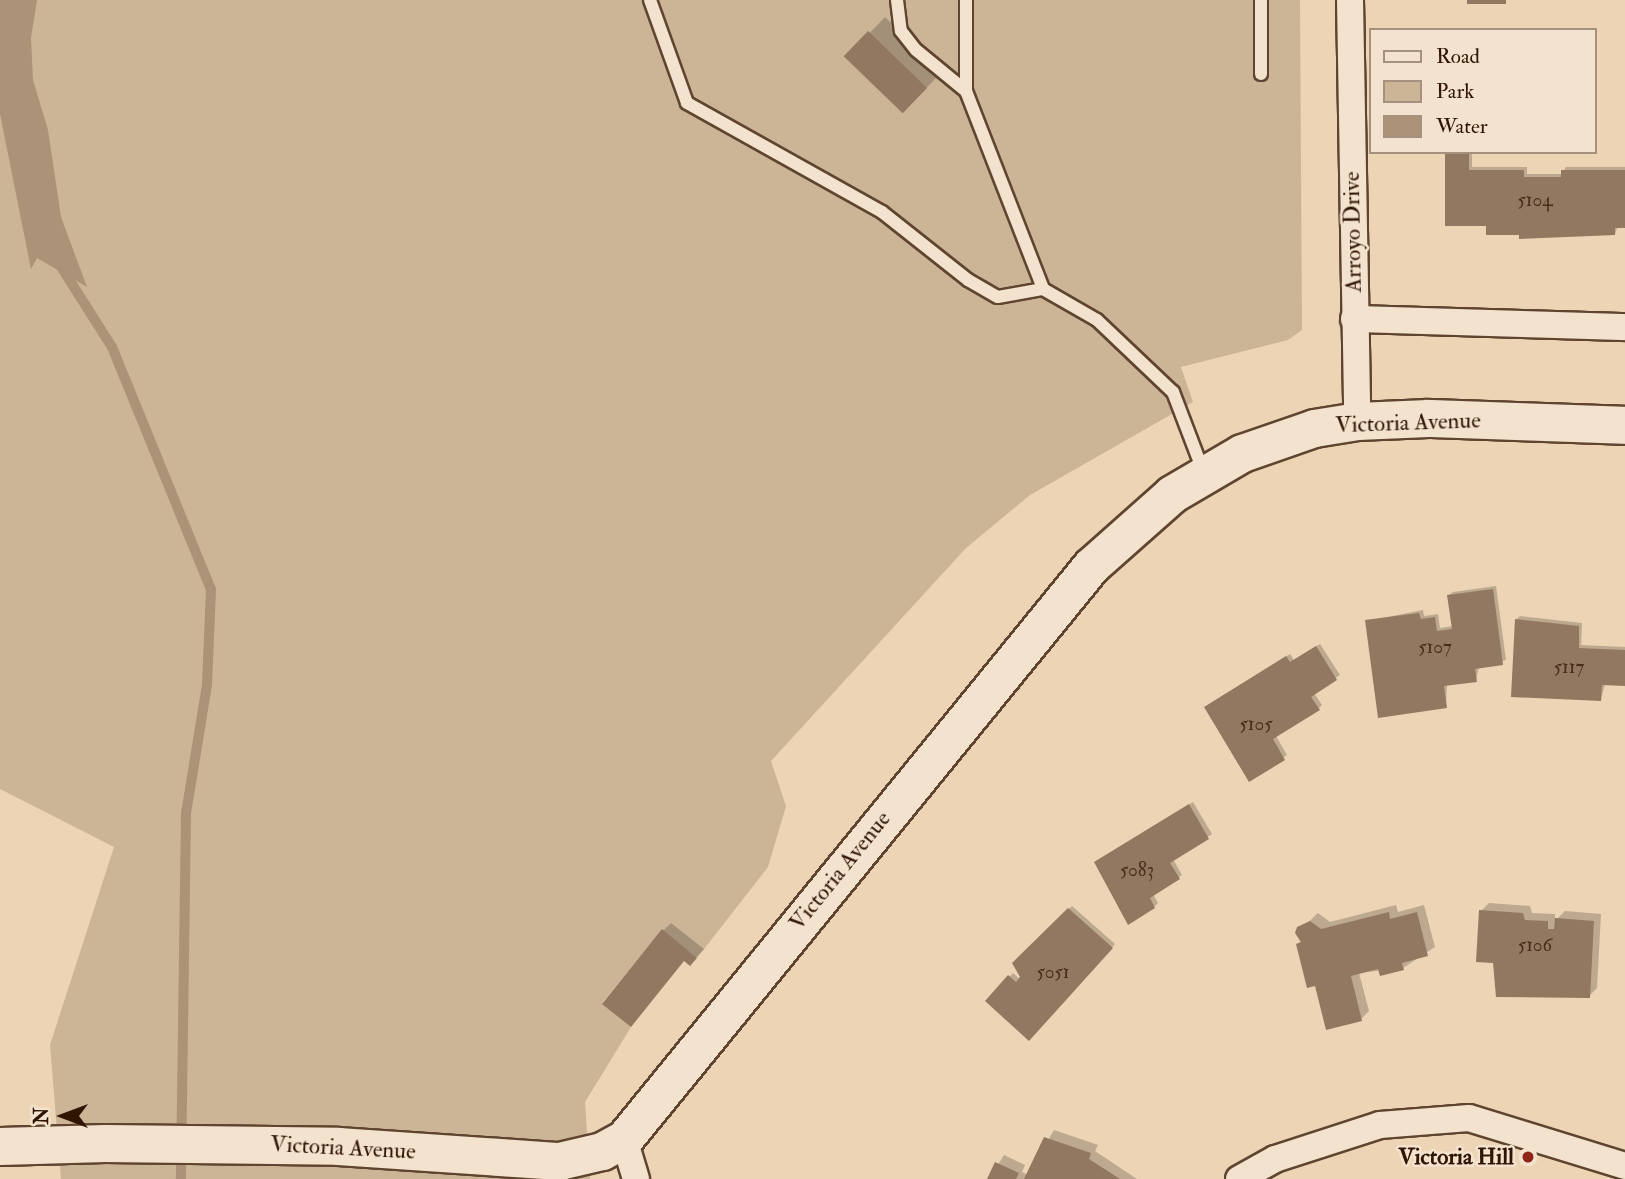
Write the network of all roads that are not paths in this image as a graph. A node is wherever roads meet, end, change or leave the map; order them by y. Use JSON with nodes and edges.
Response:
{"nodes":[{"id":1,"x":650,"y":0,"type":"edge"},
{"id":2,"x":897,"y":0,"type":"edge"},
{"id":3,"x":966,"y":0,"type":"edge"},
{"id":4,"x":1261,"y":0,"type":"edge"},
{"id":5,"x":1350,"y":0,"type":"edge"},
{"id":6,"x":1261,"y":74,"type":"dead end"},
{"id":7,"x":966,"y":91,"type":"junction"},
{"id":8,"x":1043,"y":289,"type":"junction"},
{"id":9,"x":1354,"y":319,"type":"junction"},
{"id":10,"x":1625,"y":327,"type":"edge"},
{"id":11,"x":1357,"y":421,"type":"junction"},
{"id":12,"x":1625,"y":425,"type":"edge"},
{"id":13,"x":1204,"y":473,"type":"junction"},
{"id":14,"x":624,"y":1139,"type":"junction"},
{"id":15,"x":0,"y":1146,"type":"edge"},
{"id":16,"x":1625,"y":1166,"type":"edge"},
{"id":17,"x":636,"y":1179,"type":"edge"},
{"id":18,"x":1239,"y":1179,"type":"edge"}],
"edges":[{"from":1,"to":8,"type":"lane"},
{"from":2,"to":7,"type":"lane"},
{"from":3,"to":7,"type":"lane"},
{"from":4,"to":6,"type":"lane"},
{"from":5,"to":9,"type":"street","name":"Arroyo Drive"},
{"from":7,"to":8,"type":"lane"},
{"from":8,"to":13,"type":"lane"},
{"from":9,"to":10,"type":"street"},
{"from":9,"to":11,"type":"street","name":"Arroyo Drive"},
{"from":11,"to":12,"type":"street","name":"Victoria Avenue"},
{"from":11,"to":13,"type":"street","name":"Victoria Avenue"},
{"from":13,"to":14,"type":"street","name":"Victoria Avenue"},
{"from":14,"to":15,"type":"street","name":"Victoria Avenue"},
{"from":14,"to":17,"type":"street"},
{"from":16,"to":18,"type":"street"}]}
